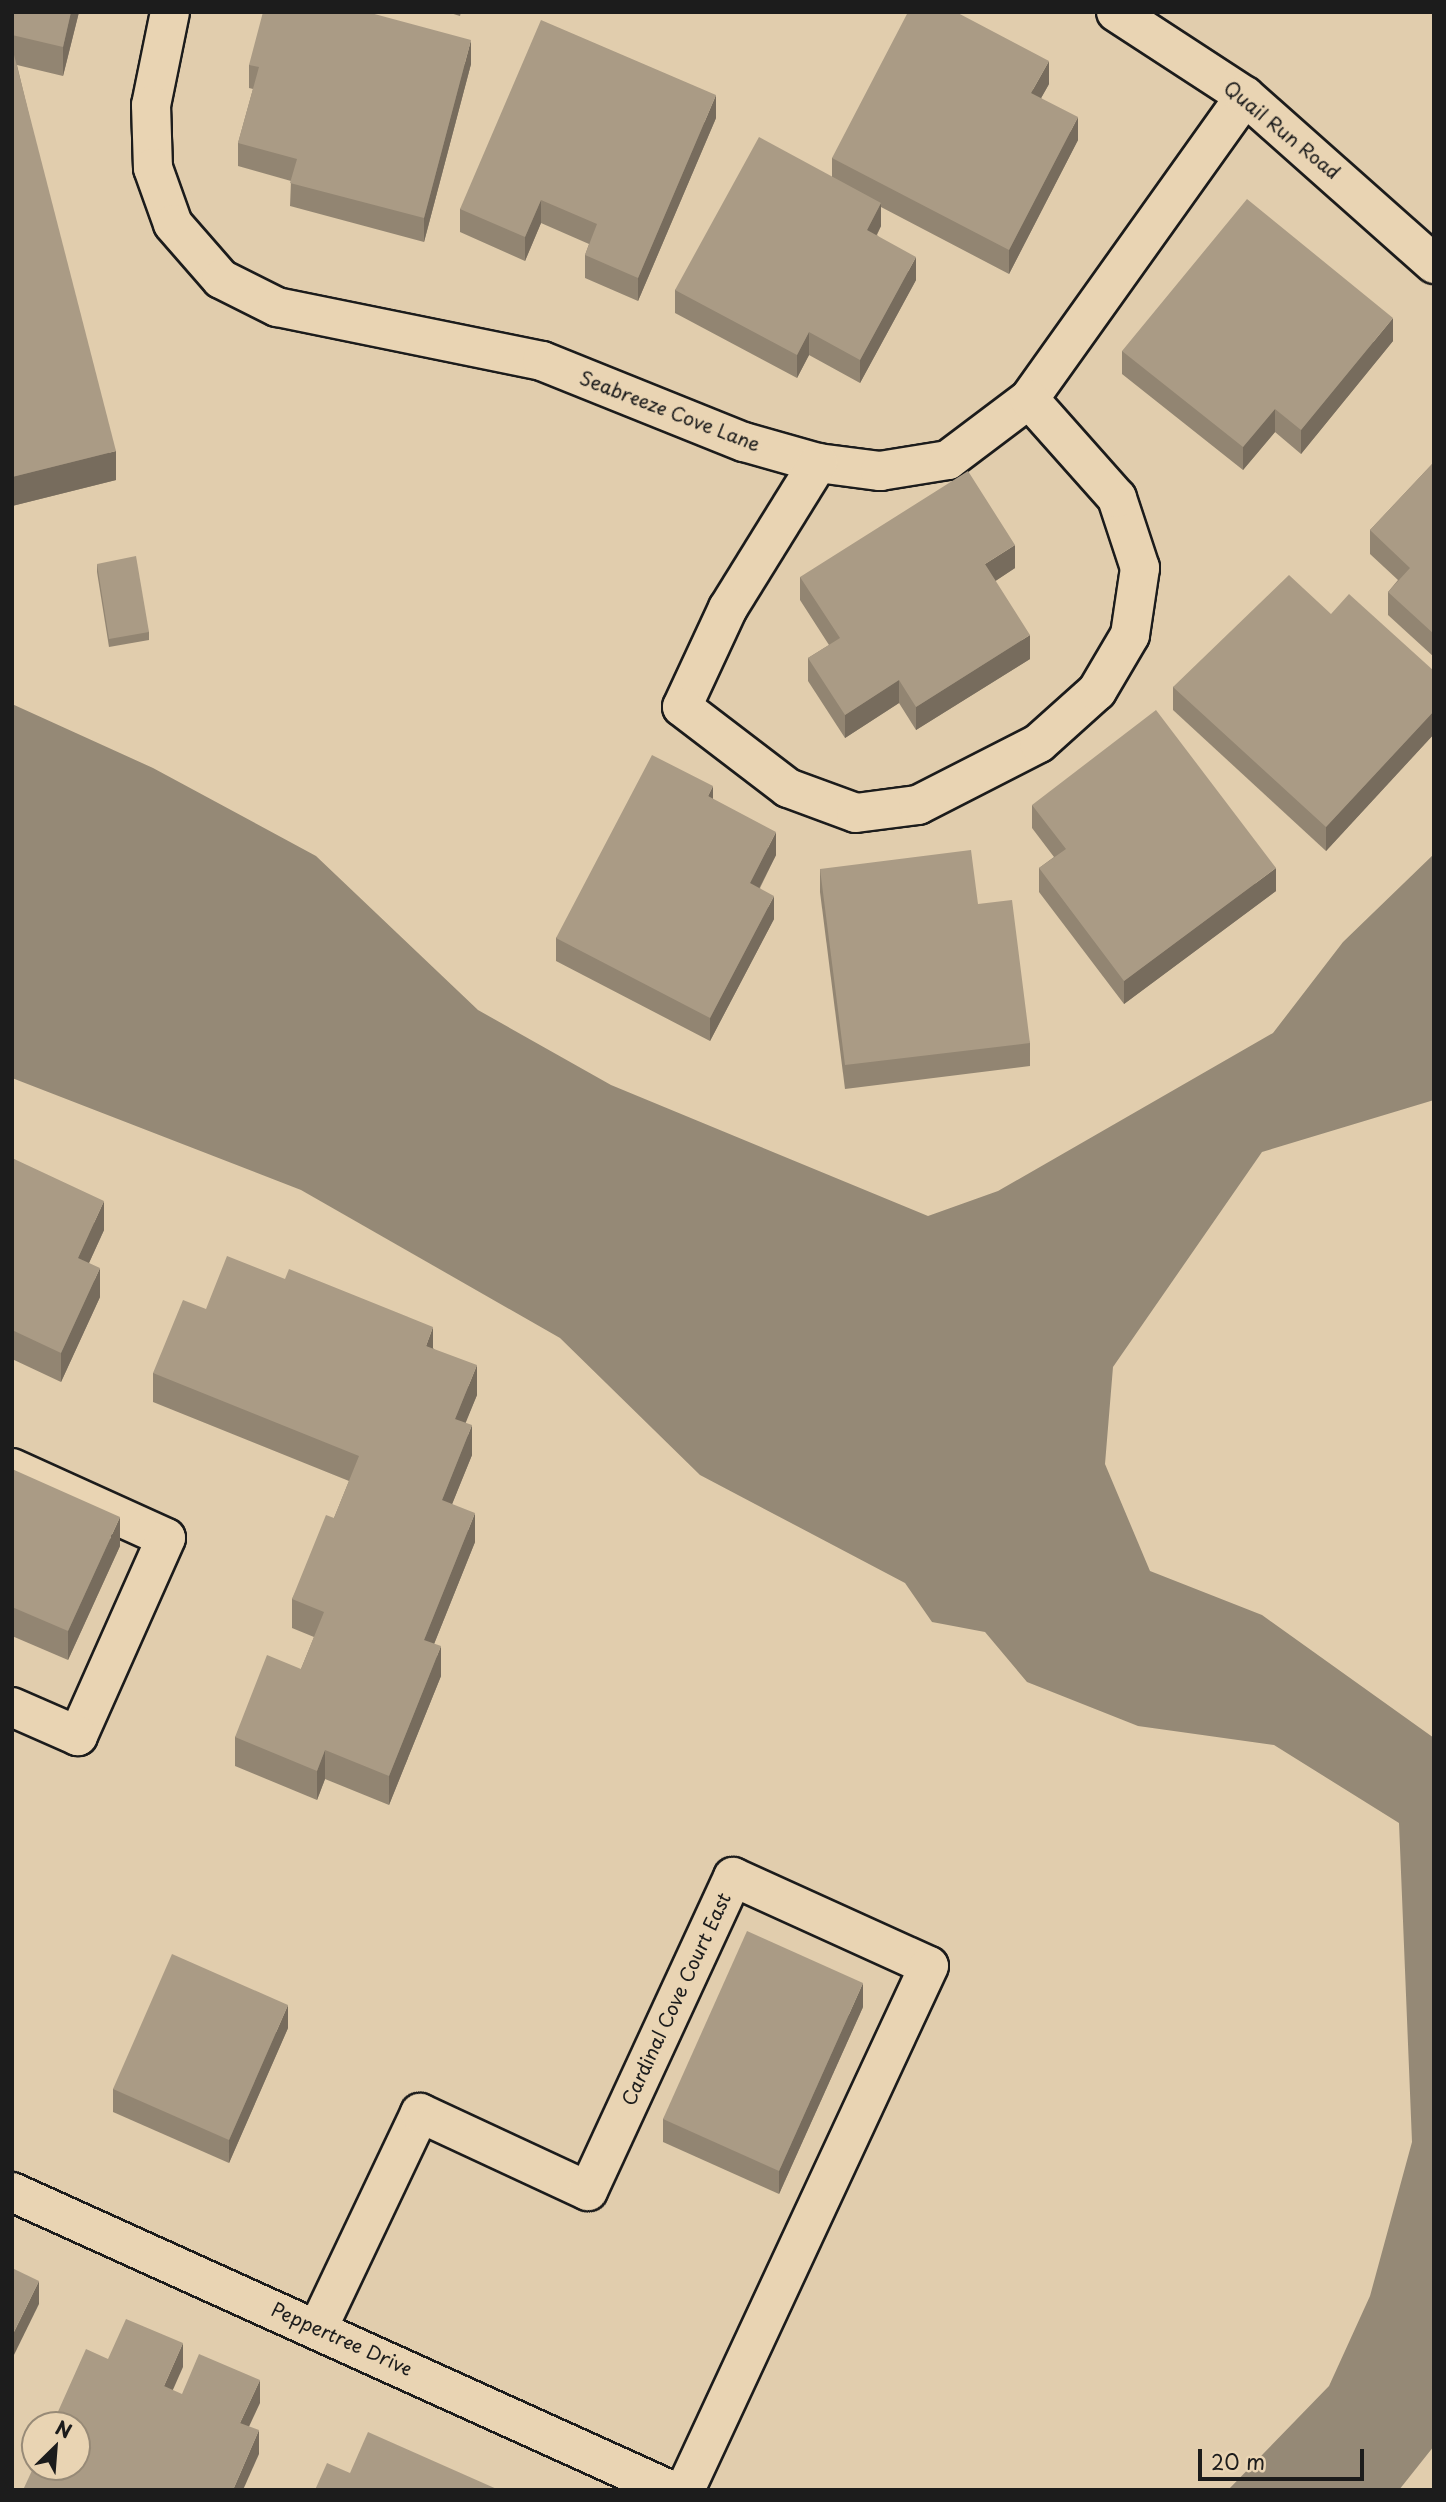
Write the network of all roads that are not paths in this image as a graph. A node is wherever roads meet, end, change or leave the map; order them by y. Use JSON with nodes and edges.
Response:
{"nodes":[{"id":1,"x":170,"y":12,"type":"edge"},
{"id":2,"x":1116,"y":12,"type":"edge"},
{"id":3,"x":1245,"y":96,"type":"junction"},
{"id":4,"x":1434,"y":264,"type":"edge"},
{"id":5,"x":1029,"y":399,"type":"junction"},
{"id":6,"x":818,"y":463,"type":"junction"},
{"id":7,"x":12,"y":1468,"type":"edge"},
{"id":8,"x":12,"y":1707,"type":"edge"},
{"id":9,"x":12,"y":2192,"type":"edge"},
{"id":10,"x":318,"y":2328,"type":"junction"},
{"id":11,"x":670,"y":2490,"type":"edge"},
{"id":12,"x":685,"y":2490,"type":"edge"}],
"edges":[{"from":1,"to":6,"type":"street","name":"Seabreeze Cove Lane"},
{"from":2,"to":3,"type":"street","name":"Quail Run Road"},
{"from":3,"to":4,"type":"street","name":"Quail Run Road"},
{"from":3,"to":5,"type":"street","name":"Seabreeze Cove Lane"},
{"from":5,"to":6,"type":"street","name":"Seabreeze Cove Lane"},
{"from":5,"to":6,"type":"street"},
{"from":7,"to":8,"type":"street"},
{"from":9,"to":10,"type":"street","name":"Peppertree Drive"},
{"from":10,"to":11,"type":"street","name":"Peppertree Drive"},
{"from":10,"to":12,"type":"street","name":"Cardinal Cove Court East"}]}
